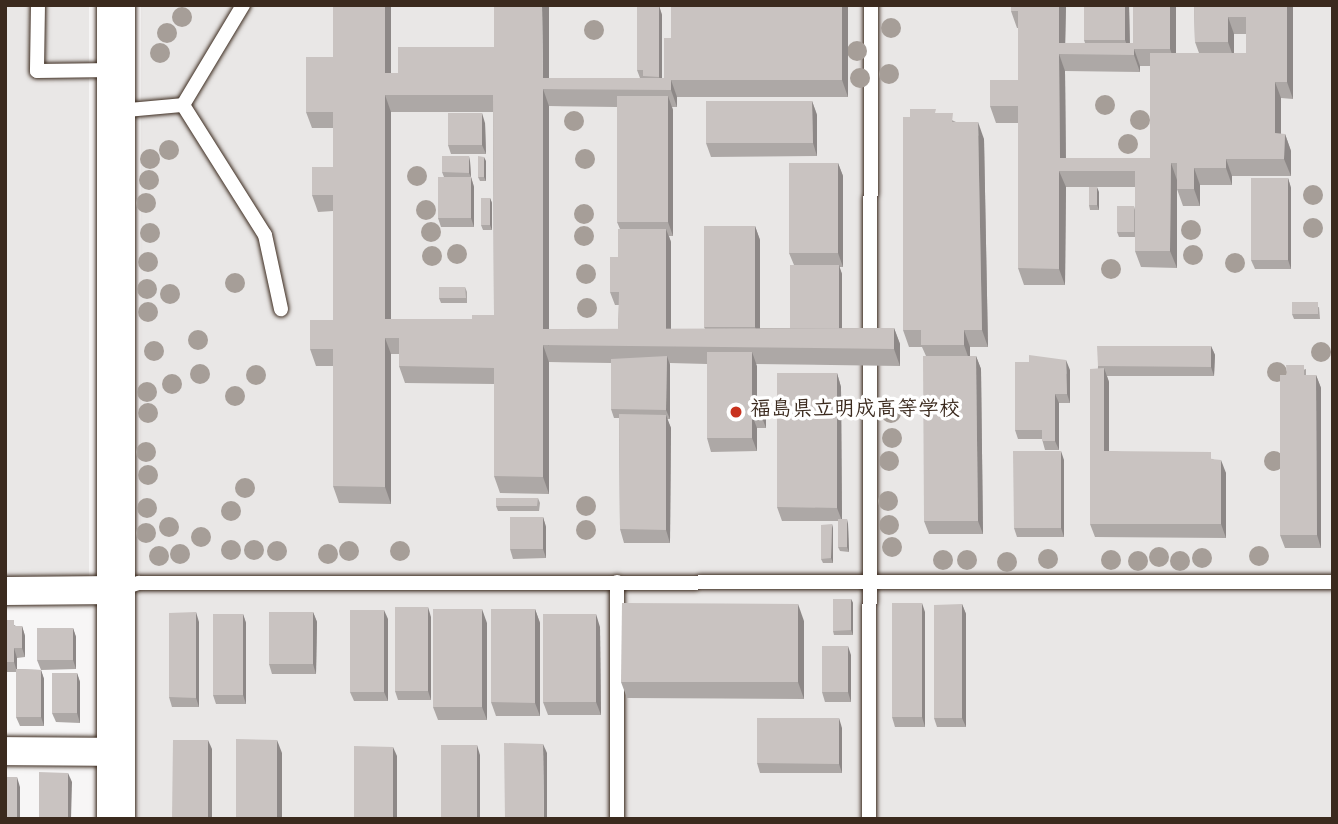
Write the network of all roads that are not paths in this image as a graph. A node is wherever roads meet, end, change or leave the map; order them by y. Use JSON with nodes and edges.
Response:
{"nodes":[{"id":1,"x":38,"y":5,"type":"edge"},
{"id":2,"x":116,"y":5,"type":"edge"},
{"id":3,"x":243,"y":5,"type":"edge"},
{"id":4,"x":871,"y":5,"type":"edge"},
{"id":5,"x":116,"y":70,"type":"junction"},
{"id":6,"x":183,"y":105,"type":"junction"},
{"id":7,"x":116,"y":111,"type":"junction"},
{"id":8,"x":281,"y":309,"type":"dead end"},
{"id":9,"x":617,"y":582,"type":"junction"},
{"id":10,"x":868,"y":582,"type":"junction"},
{"id":11,"x":1333,"y":582,"type":"edge"},
{"id":12,"x":115,"y":590,"type":"junction"},
{"id":13,"x":5,"y":591,"type":"edge"},
{"id":14,"x":5,"y":751,"type":"edge"},
{"id":15,"x":116,"y":752,"type":"junction"},
{"id":16,"x":116,"y":819,"type":"edge"},
{"id":17,"x":617,"y":819,"type":"edge"},
{"id":18,"x":869,"y":819,"type":"edge"}],
"edges":[{"from":1,"to":5,"type":"lane"},
{"from":2,"to":5,"type":"street"},
{"from":3,"to":6,"type":"lane"},
{"from":4,"to":10,"type":"lane"},
{"from":5,"to":7,"type":"street"},
{"from":6,"to":7,"type":"lane"},
{"from":6,"to":8,"type":"lane"},
{"from":7,"to":12,"type":"street"},
{"from":9,"to":10,"type":"lane"},
{"from":9,"to":12,"type":"lane"},
{"from":9,"to":17,"type":"lane"},
{"from":10,"to":11,"type":"lane"},
{"from":10,"to":18,"type":"lane"},
{"from":12,"to":13,"type":"street"},
{"from":12,"to":15,"type":"street"},
{"from":14,"to":15,"type":"street"},
{"from":15,"to":16,"type":"street"}]}
